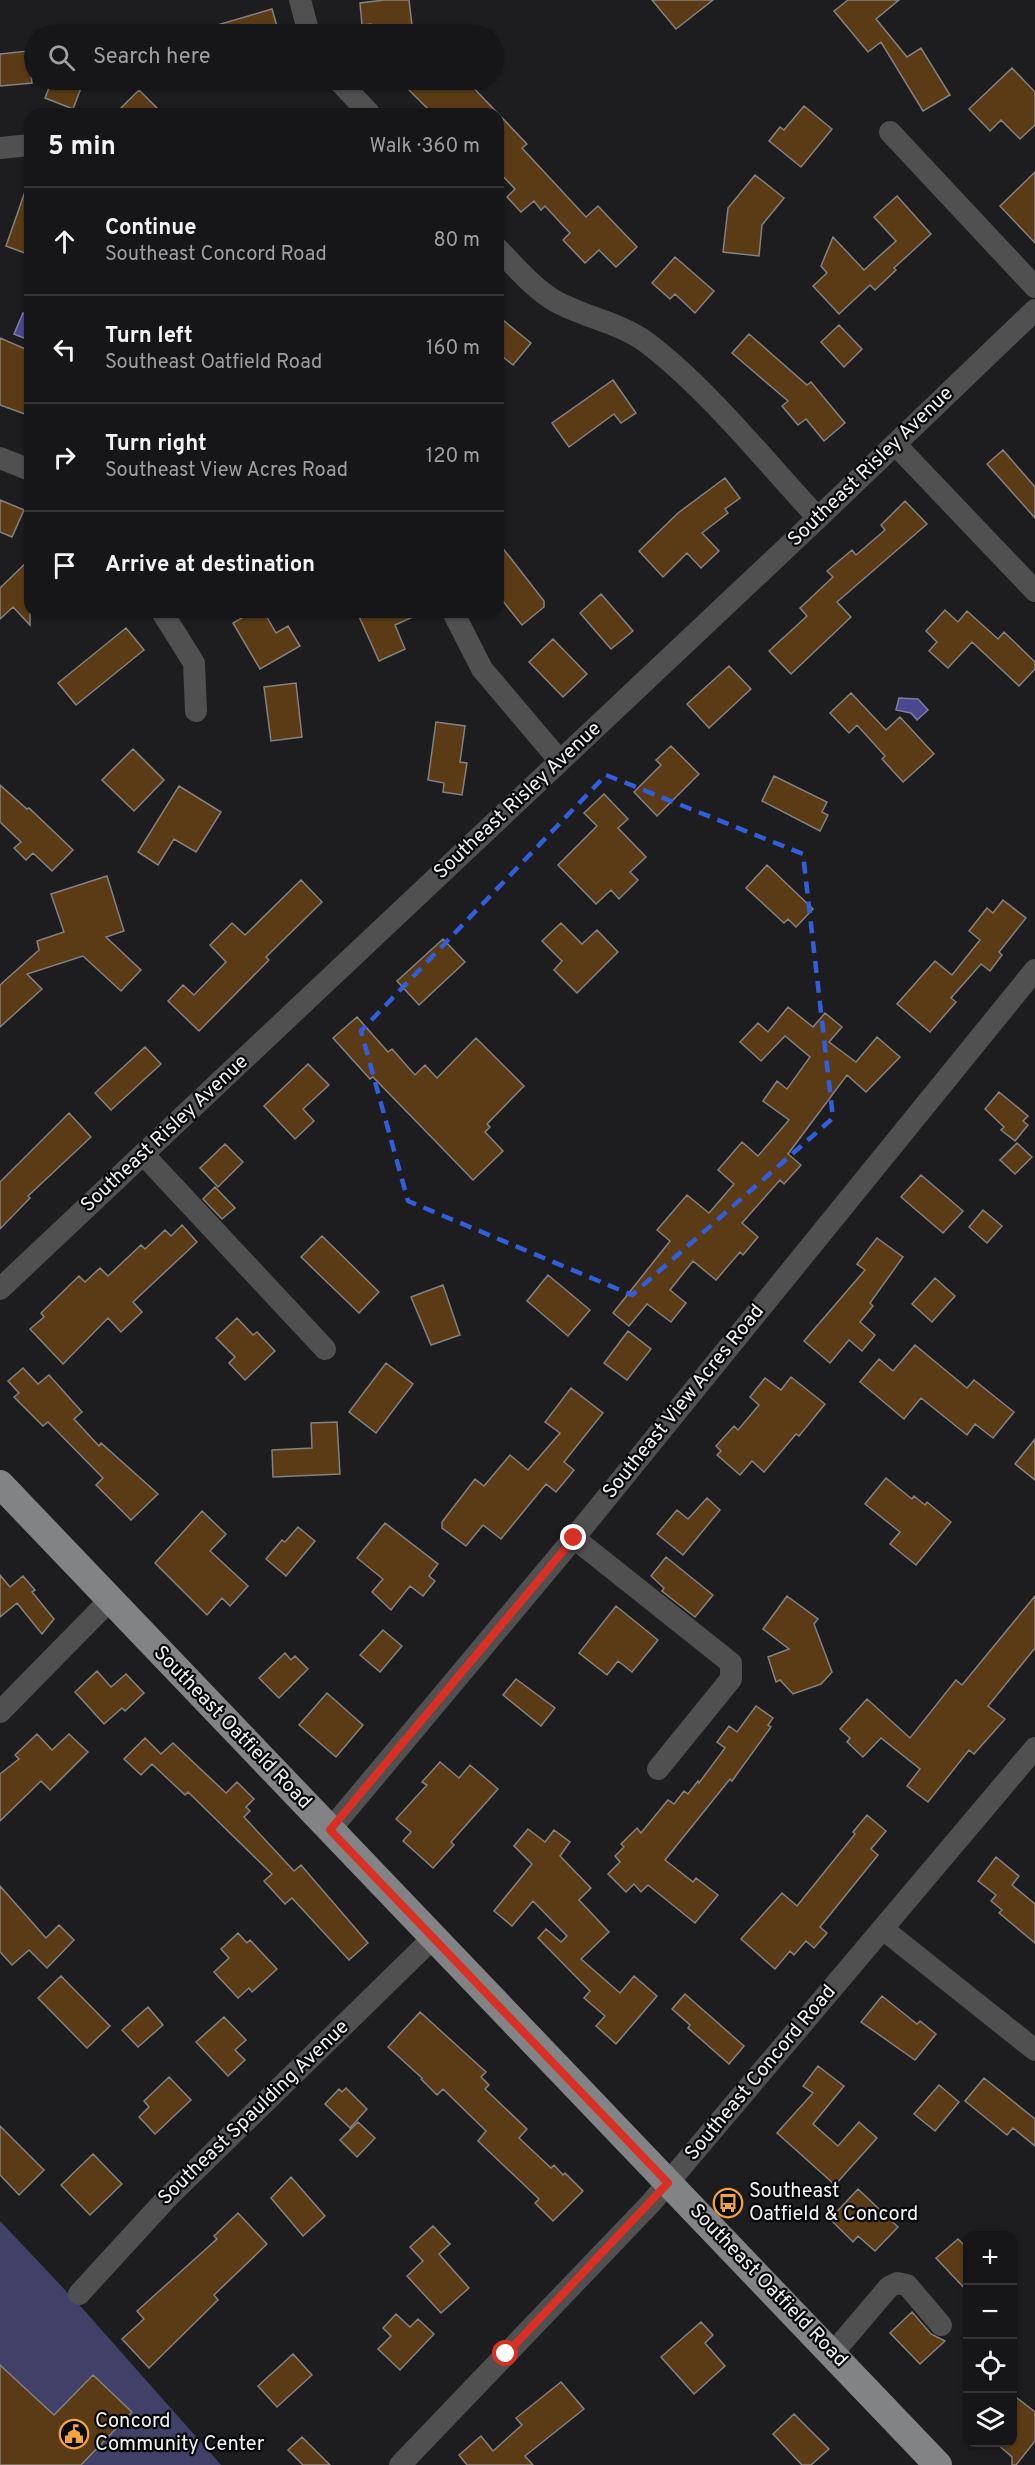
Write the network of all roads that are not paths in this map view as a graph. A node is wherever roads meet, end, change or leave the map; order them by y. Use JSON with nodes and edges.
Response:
{"nodes":[{"id":1,"x":300,"y":0,"type":"edge"},
{"id":2,"x":306,"y":24,"type":"edge"},
{"id":3,"x":347,"y":90,"type":"edge"},
{"id":4,"x":364,"y":108,"type":"edge"},
{"id":5,"x":890,"y":132,"type":"dead end"},
{"id":6,"x":24,"y":146,"type":"edge"},
{"id":7,"x":0,"y":148,"type":"edge"},
{"id":8,"x":504,"y":255,"type":"edge"},
{"id":9,"x":1035,"y":286,"type":"edge"},
{"id":10,"x":1035,"y":310,"type":"edge"},
{"id":11,"x":895,"y":444,"type":"junction"},
{"id":12,"x":0,"y":458,"type":"edge"},
{"id":13,"x":24,"y":468,"type":"edge"},
{"id":14,"x":818,"y":519,"type":"junction"},
{"id":15,"x":1035,"y":591,"type":"edge"},
{"id":16,"x":166,"y":618,"type":"edge"},
{"id":17,"x":456,"y":618,"type":"edge"},
{"id":18,"x":196,"y":711,"type":"dead end"},
{"id":19,"x":560,"y":761,"type":"junction"},
{"id":20,"x":1035,"y":970,"type":"edge"},
{"id":21,"x":143,"y":1154,"type":"junction"},
{"id":22,"x":0,"y":1289,"type":"edge"},
{"id":23,"x":325,"y":1348,"type":"dead end"},
{"id":24,"x":0,"y":1484,"type":"edge"},
{"id":25,"x":574,"y":1538,"type":"junction"},
{"id":26,"x":110,"y":1600,"type":"junction"},
{"id":27,"x":0,"y":1712,"type":"edge"},
{"id":28,"x":1035,"y":1748,"type":"edge"},
{"id":29,"x":658,"y":1769,"type":"dead end"},
{"id":30,"x":330,"y":1830,"type":"junction"},
{"id":31,"x":883,"y":1929,"type":"junction"},
{"id":32,"x":434,"y":1937,"type":"junction"},
{"id":33,"x":1035,"y":2050,"type":"edge"},
{"id":34,"x":668,"y":2183,"type":"junction"},
{"id":35,"x":79,"y":2294,"type":"dead end"},
{"id":36,"x":941,"y":2325,"type":"dead end"},
{"id":37,"x":832,"y":2353,"type":"junction"},
{"id":38,"x":400,"y":2465,"type":"edge"},
{"id":39,"x":938,"y":2465,"type":"edge"}],
"edges":[{"from":1,"to":2,"type":"street"},
{"from":3,"to":4,"type":"street"},
{"from":5,"to":9,"type":"street"},
{"from":6,"to":7,"type":"street"},
{"from":8,"to":14,"type":"street"},
{"from":10,"to":11,"type":"street","name":"Southeast Risley Avenue"},
{"from":11,"to":14,"type":"street","name":"Southeast Risley Avenue"},
{"from":11,"to":15,"type":"street"},
{"from":12,"to":13,"type":"street"},
{"from":14,"to":19,"type":"street","name":"Southeast Risley Avenue"},
{"from":16,"to":18,"type":"street"},
{"from":17,"to":19,"type":"street"},
{"from":19,"to":21,"type":"street","name":"Southeast Risley Avenue"},
{"from":20,"to":25,"type":"street","name":"Southeast View Acres Road"},
{"from":21,"to":22,"type":"street","name":"Southeast Risley Avenue"},
{"from":21,"to":23,"type":"street"},
{"from":24,"to":26,"type":"main road","name":"Southeast Oatfield Road"},
{"from":25,"to":29,"type":"street"},
{"from":25,"to":30,"type":"street","name":"Southeast View Acres Road"},
{"from":26,"to":27,"type":"street"},
{"from":26,"to":30,"type":"main road","name":"Southeast Oatfield Road"},
{"from":28,"to":31,"type":"street","name":"Southeast Concord Road"},
{"from":30,"to":32,"type":"main road","name":"Southeast Oatfield Road"},
{"from":31,"to":33,"type":"street"},
{"from":31,"to":34,"type":"street","name":"Southeast Concord Road"},
{"from":32,"to":34,"type":"main road","name":"Southeast Oatfield Road"},
{"from":32,"to":35,"type":"street","name":"Southeast Spaulding Avenue"},
{"from":34,"to":37,"type":"main road","name":"Southeast Oatfield Road"},
{"from":34,"to":38,"type":"street","name":"Southeast Concord Road"},
{"from":36,"to":37,"type":"street"},
{"from":37,"to":39,"type":"main road","name":"Southeast Oatfield Road"}]}
